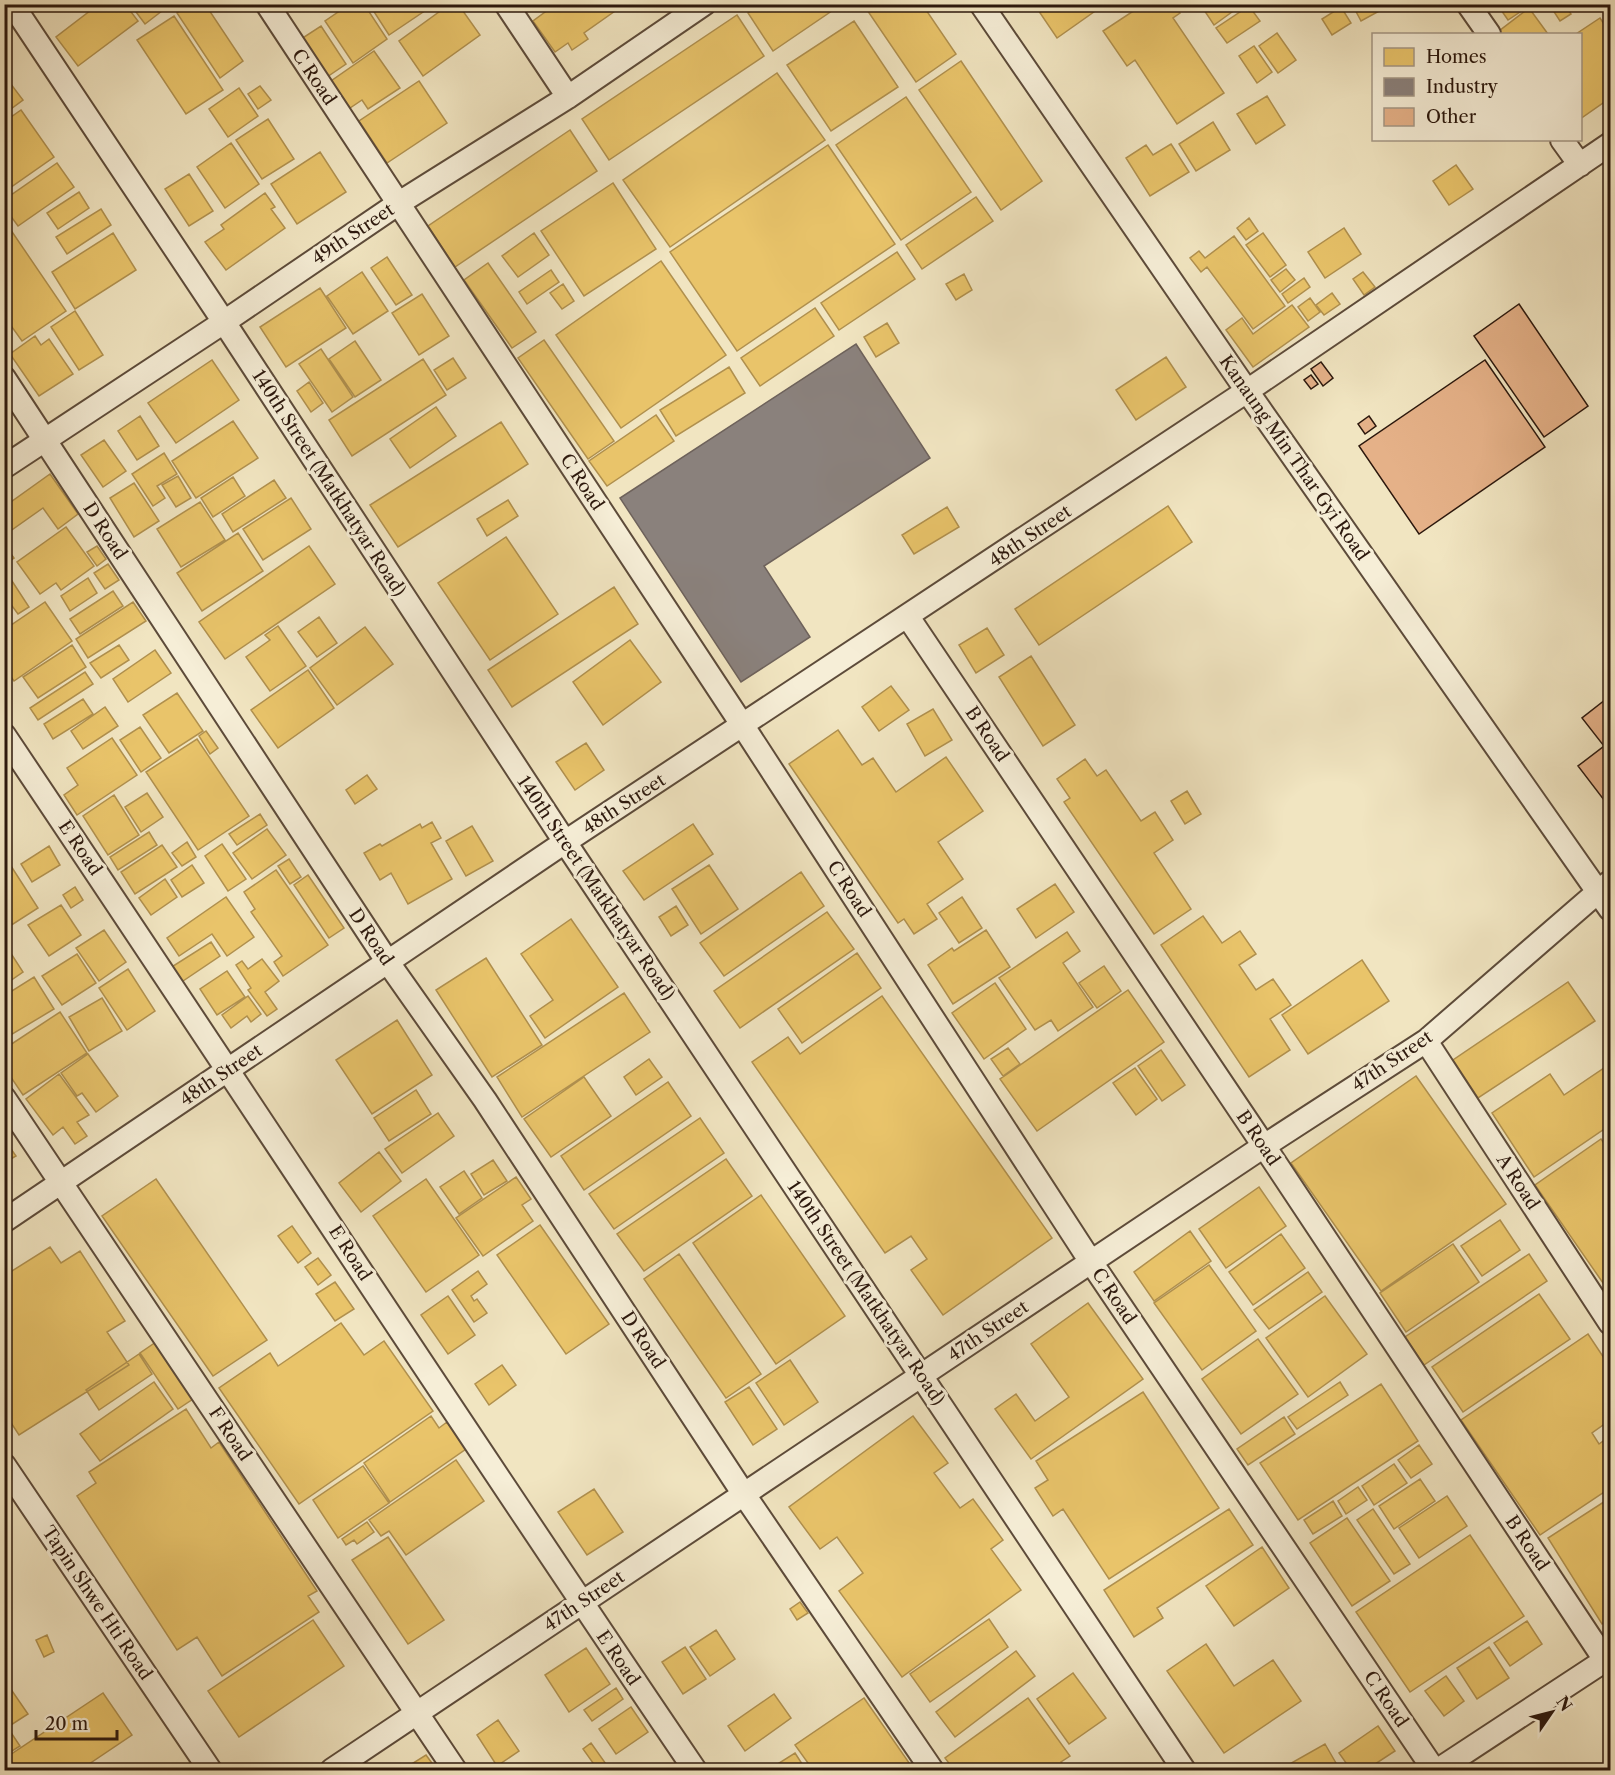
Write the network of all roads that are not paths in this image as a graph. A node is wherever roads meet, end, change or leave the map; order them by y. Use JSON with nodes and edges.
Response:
{"nodes":[{"id":1,"x":12,"y":4,"type":"edge"},
{"id":2,"x":267,"y":4,"type":"edge"},
{"id":3,"x":506,"y":4,"type":"edge"},
{"id":4,"x":704,"y":4,"type":"edge"},
{"id":5,"x":981,"y":4,"type":"edge"},
{"id":6,"x":1468,"y":4,"type":"edge"},
{"id":7,"x":1488,"y":33,"type":"edge"},
{"id":8,"x":568,"y":97,"type":"junction"},
{"id":9,"x":1563,"y":141,"type":"edge"},
{"id":10,"x":1611,"y":144,"type":"edge"},
{"id":11,"x":1580,"y":165,"type":"junction"},
{"id":12,"x":399,"y":203,"type":"junction"},
{"id":13,"x":224,"y":322,"type":"junction"},
{"id":14,"x":4,"y":378,"type":"edge"},
{"id":15,"x":1247,"y":392,"type":"junction"},
{"id":16,"x":45,"y":440,"type":"junction"},
{"id":17,"x":4,"y":467,"type":"edge"},
{"id":18,"x":908,"y":617,"type":"junction"},
{"id":19,"x":742,"y":726,"type":"junction"},
{"id":20,"x":4,"y":735,"type":"edge"},
{"id":21,"x":565,"y":842,"type":"junction"},
{"id":22,"x":1607,"y":894,"type":"edge"},
{"id":23,"x":387,"y":961,"type":"junction"},
{"id":24,"x":1426,"y":1041,"type":"junction"},
{"id":25,"x":229,"y":1070,"type":"junction"},
{"id":26,"x":4,"y":1098,"type":"edge"},
{"id":27,"x":1264,"y":1146,"type":"junction"},
{"id":28,"x":62,"y":1182,"type":"junction"},
{"id":29,"x":4,"y":1221,"type":"edge"},
{"id":30,"x":1091,"y":1262,"type":"junction"},
{"id":31,"x":1611,"y":1323,"type":"edge"},
{"id":32,"x":921,"y":1376,"type":"junction"},
{"id":33,"x":4,"y":1465,"type":"edge"},
{"id":34,"x":743,"y":1493,"type":"junction"},
{"id":35,"x":581,"y":1603,"type":"junction"},
{"id":36,"x":1608,"y":1659,"type":"edge"},
{"id":37,"x":417,"y":1714,"type":"junction"},
{"id":38,"x":210,"y":1770,"type":"edge"},
{"id":39,"x":332,"y":1770,"type":"edge"},
{"id":40,"x":455,"y":1770,"type":"edge"},
{"id":41,"x":695,"y":1770,"type":"edge"},
{"id":42,"x":933,"y":1770,"type":"edge"},
{"id":43,"x":1184,"y":1770,"type":"edge"},
{"id":44,"x":1436,"y":1770,"type":"edge"}],
"edges":[{"from":1,"to":13,"type":"street","name":"140th Street (Matkhatyar Road)"},
{"from":2,"to":12,"type":"street","name":"C Road"},
{"from":3,"to":8,"type":"street"},
{"from":4,"to":8,"type":"street","name":"49th Street"},
{"from":5,"to":15,"type":"street","name":"Kanaung Min Thar Gyi Road"},
{"from":6,"to":7,"type":"street"},
{"from":8,"to":12,"type":"street","name":"49th Street"},
{"from":9,"to":11,"type":"street"},
{"from":10,"to":11,"type":"street","name":"48th Street"},
{"from":11,"to":15,"type":"street","name":"48th Street"},
{"from":12,"to":13,"type":"street","name":"49th Street"},
{"from":12,"to":19,"type":"street","name":"C Road"},
{"from":13,"to":16,"type":"street","name":"49th Street"},
{"from":13,"to":21,"type":"street","name":"140th Street (Matkhatyar Road)"},
{"from":14,"to":16,"type":"street","name":"D Road"},
{"from":15,"to":18,"type":"street","name":"48th Street"},
{"from":15,"to":22,"type":"street","name":"Kanaung Min Thar Gyi Road"},
{"from":16,"to":17,"type":"street","name":"49th Street"},
{"from":16,"to":23,"type":"street","name":"D Road"},
{"from":18,"to":19,"type":"street","name":"48th Street"},
{"from":18,"to":27,"type":"street","name":"B Road"},
{"from":19,"to":21,"type":"street","name":"48th Street"},
{"from":19,"to":30,"type":"street","name":"C Road"},
{"from":20,"to":25,"type":"street","name":"E Road"},
{"from":21,"to":23,"type":"street","name":"48th Street"},
{"from":21,"to":32,"type":"street","name":"140th Street (Matkhatyar Road)"},
{"from":22,"to":24,"type":"street","name":"47th Street"},
{"from":23,"to":25,"type":"street","name":"48th Street"},
{"from":23,"to":34,"type":"street","name":"D Road"},
{"from":24,"to":27,"type":"street","name":"47th Street"},
{"from":24,"to":31,"type":"street","name":"A Road"},
{"from":25,"to":28,"type":"street","name":"48th Street"},
{"from":25,"to":35,"type":"street","name":"E Road"},
{"from":26,"to":28,"type":"street","name":"F Road"},
{"from":27,"to":30,"type":"street","name":"47th Street"},
{"from":27,"to":36,"type":"street","name":"B Road"},
{"from":28,"to":29,"type":"street","name":"48th Street"},
{"from":28,"to":37,"type":"street","name":"F Road"},
{"from":30,"to":32,"type":"street","name":"47th Street"},
{"from":30,"to":44,"type":"street","name":"C Road"},
{"from":32,"to":34,"type":"street","name":"47th Street"},
{"from":32,"to":43,"type":"street","name":"140th Street (Matkhatyar Road)"},
{"from":33,"to":38,"type":"street","name":"Tapin Shwe Hti Road"},
{"from":34,"to":35,"type":"street","name":"47th Street"},
{"from":34,"to":42,"type":"street","name":"D Road"},
{"from":35,"to":37,"type":"street","name":"47th Street"},
{"from":35,"to":41,"type":"street","name":"E Road"},
{"from":36,"to":44,"type":"street"},
{"from":37,"to":39,"type":"street","name":"47th Street"},
{"from":37,"to":40,"type":"street","name":"F Road"}]}
